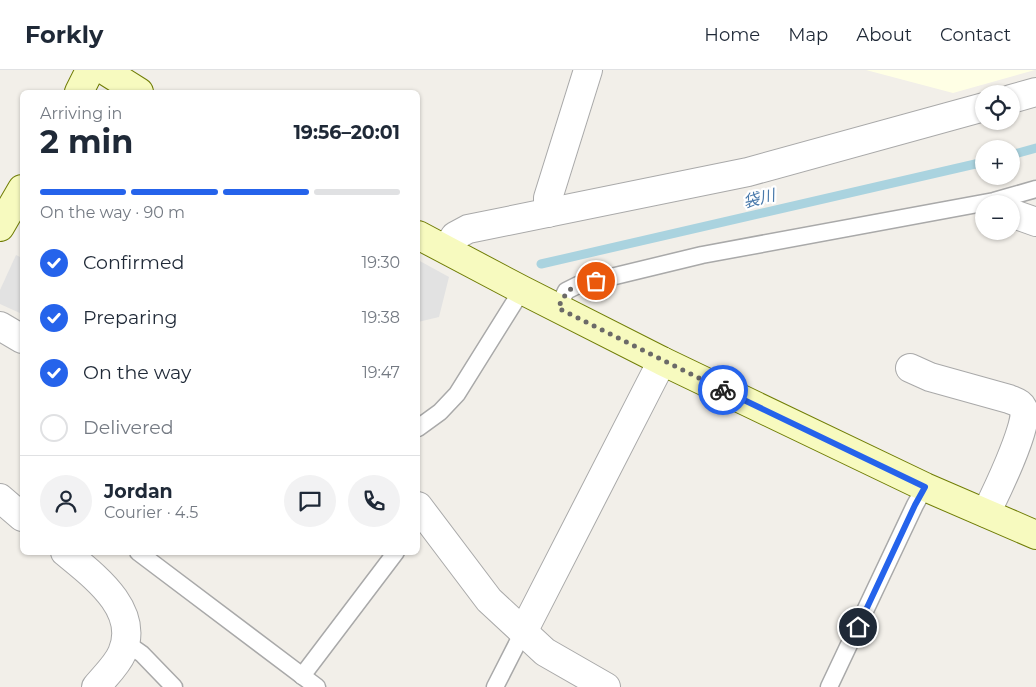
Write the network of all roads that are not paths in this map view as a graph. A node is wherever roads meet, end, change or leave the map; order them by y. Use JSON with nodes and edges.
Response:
{"nodes":[{"id":1,"x":90,"y":70,"type":"edge"},
{"id":2,"x":104,"y":70,"type":"edge"},
{"id":3,"x":588,"y":70,"type":"edge"},
{"id":4,"x":80,"y":90,"type":"edge"},
{"id":5,"x":136,"y":90,"type":"edge"},
{"id":6,"x":1036,"y":92,"type":"edge"},
{"id":7,"x":1020,"y":96,"type":"edge"},
{"id":8,"x":975,"y":109,"type":"edge"},
{"id":9,"x":1036,"y":189,"type":"edge"},
{"id":10,"x":20,"y":192,"type":"edge"},
{"id":11,"x":1020,"y":197,"type":"edge"},
{"id":12,"x":975,"y":210,"type":"edge"},
{"id":13,"x":548,"y":213,"type":"junction"},
{"id":14,"x":1020,"y":215,"type":"edge"},
{"id":15,"x":1036,"y":222,"type":"edge"},
{"id":16,"x":0,"y":227,"type":"edge"},
{"id":17,"x":420,"y":236,"type":"edge"},
{"id":18,"x":446,"y":249,"type":"junction"},
{"id":19,"x":522,"y":290,"type":"junction"},
{"id":20,"x":558,"y":308,"type":"junction"},
{"id":21,"x":0,"y":326,"type":"edge"},
{"id":22,"x":20,"y":338,"type":"edge"},
{"id":23,"x":662,"y":361,"type":"junction"},
{"id":24,"x":910,"y":368,"type":"dead end"},
{"id":25,"x":420,"y":427,"type":"edge"},
{"id":26,"x":925,"y":487,"type":"junction"},
{"id":27,"x":0,"y":498,"type":"edge"},
{"id":28,"x":986,"y":513,"type":"junction"},
{"id":29,"x":20,"y":515,"type":"edge"},
{"id":30,"x":420,"y":516,"type":"edge"},
{"id":31,"x":1036,"y":535,"type":"edge"},
{"id":32,"x":68,"y":555,"type":"edge"},
{"id":33,"x":142,"y":555,"type":"edge"},
{"id":34,"x":394,"y":555,"type":"edge"},
{"id":35,"x":523,"y":632,"type":"junction"},
{"id":36,"x":122,"y":650,"type":"junction"},
{"id":37,"x":302,"y":676,"type":"junction"},
{"id":38,"x":96,"y":687,"type":"edge"},
{"id":39,"x":174,"y":687,"type":"edge"},
{"id":40,"x":317,"y":687,"type":"edge"},
{"id":41,"x":495,"y":687,"type":"edge"},
{"id":42,"x":606,"y":687,"type":"edge"},
{"id":43,"x":829,"y":687,"type":"edge"}],
"edges":[{"from":1,"to":4,"type":"street"},
{"from":2,"to":5,"type":"street"},
{"from":3,"to":13,"type":"street"},
{"from":6,"to":7,"type":"street"},
{"from":8,"to":13,"type":"street"},
{"from":9,"to":11,"type":"lane"},
{"from":10,"to":16,"type":"street"},
{"from":12,"to":20,"type":"lane"},
{"from":13,"to":18,"type":"street"},
{"from":14,"to":15,"type":"street"},
{"from":17,"to":18,"type":"street"},
{"from":18,"to":19,"type":"street"},
{"from":19,"to":20,"type":"street"},
{"from":19,"to":25,"type":"lane"},
{"from":20,"to":23,"type":"street"},
{"from":21,"to":22,"type":"street"},
{"from":23,"to":26,"type":"street"},
{"from":23,"to":35,"type":"street"},
{"from":24,"to":28,"type":"street"},
{"from":26,"to":28,"type":"street"},
{"from":26,"to":43,"type":"lane"},
{"from":27,"to":29,"type":"street"},
{"from":28,"to":31,"type":"street"},
{"from":30,"to":35,"type":"street"},
{"from":32,"to":36,"type":"street"},
{"from":33,"to":37,"type":"lane"},
{"from":34,"to":37,"type":"lane"},
{"from":35,"to":41,"type":"lane"},
{"from":35,"to":42,"type":"street"},
{"from":36,"to":38,"type":"street"},
{"from":36,"to":39,"type":"lane"},
{"from":37,"to":40,"type":"lane"}]}
